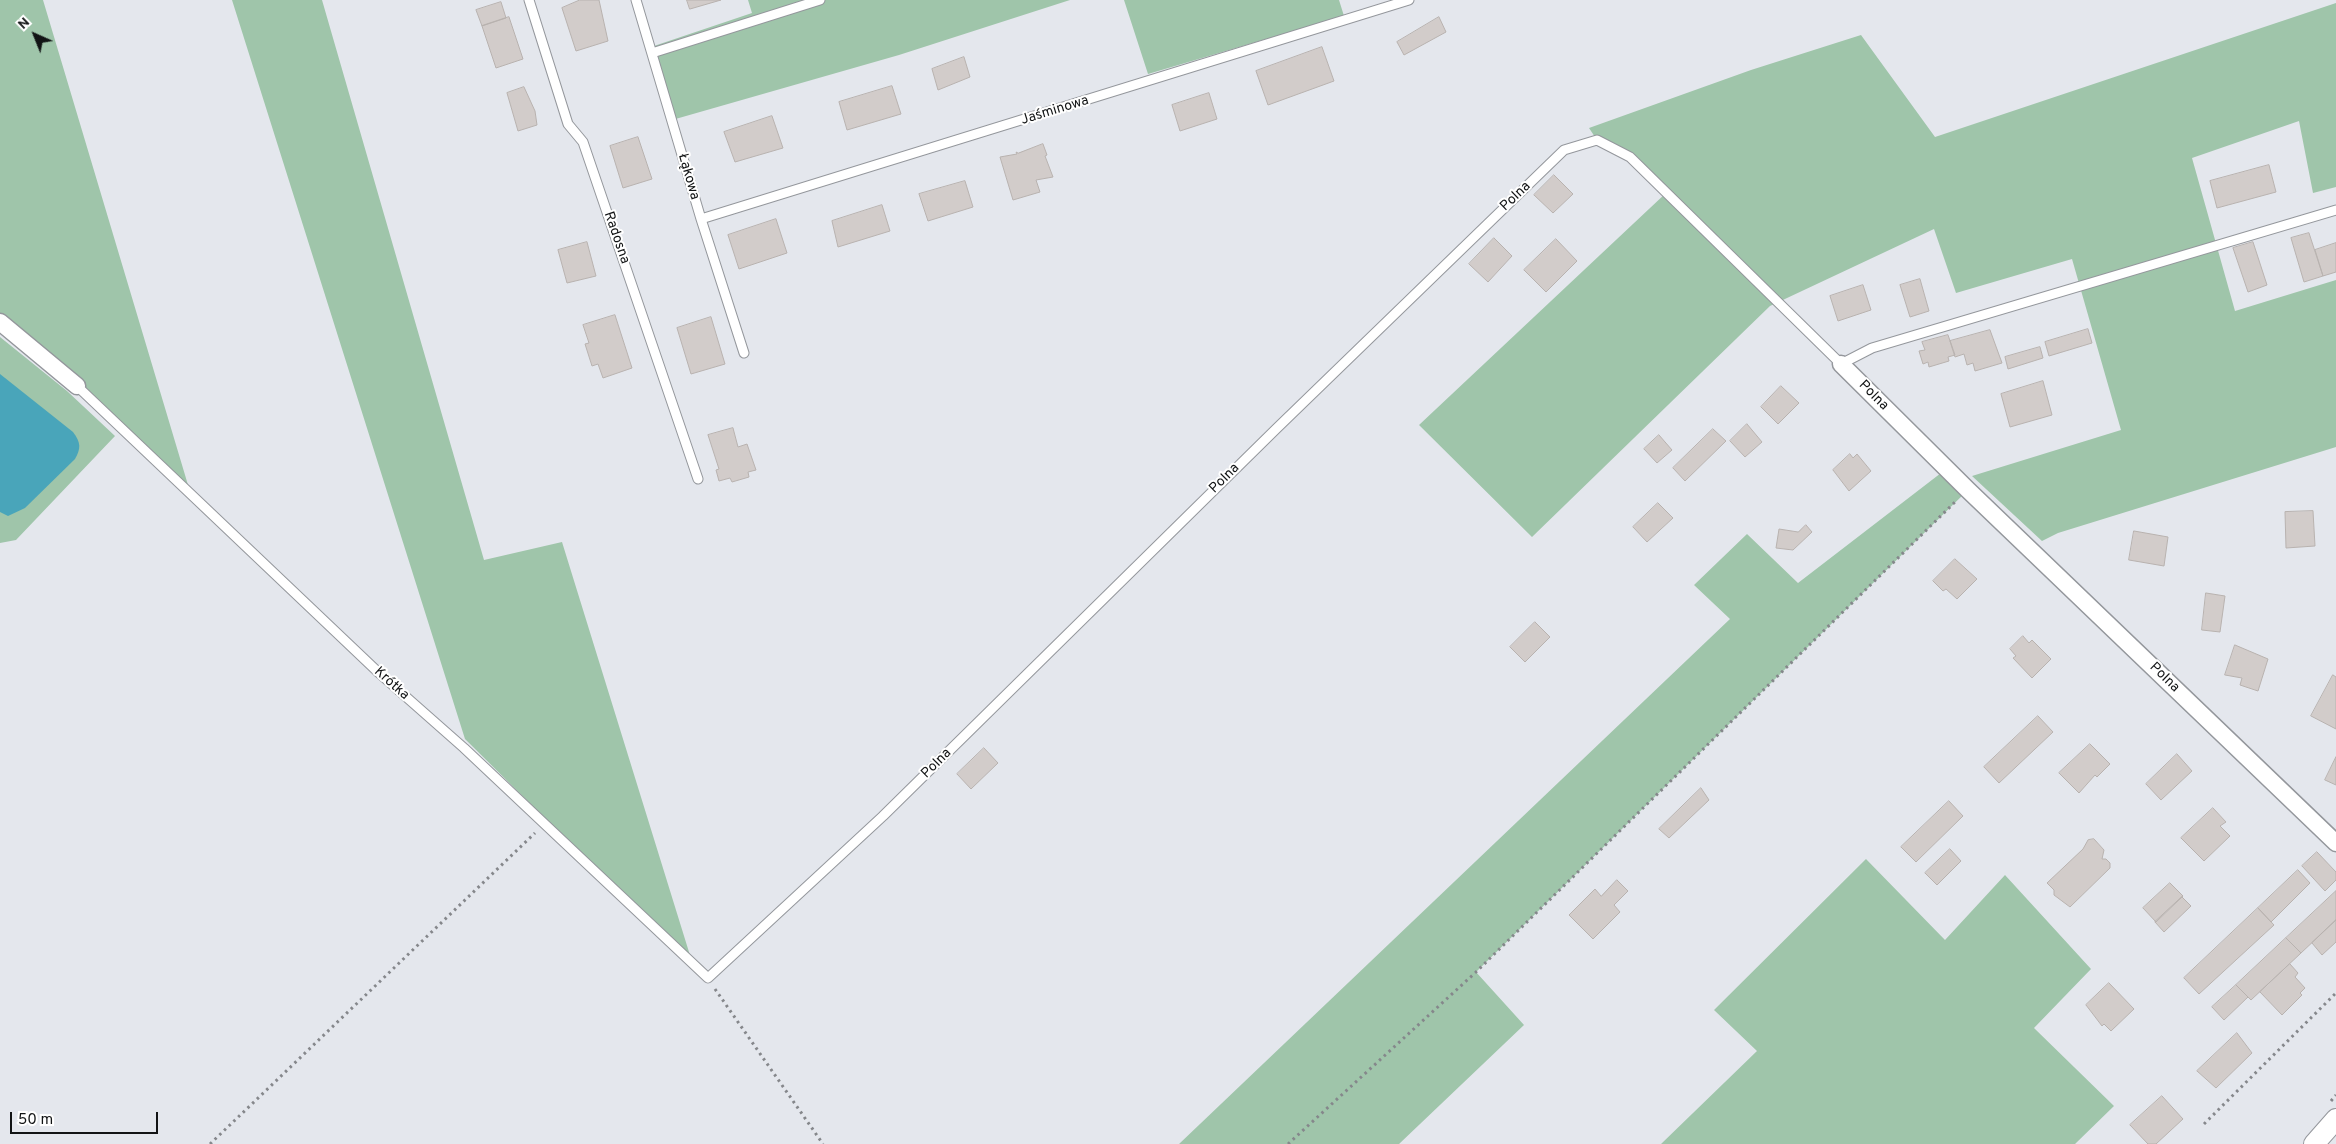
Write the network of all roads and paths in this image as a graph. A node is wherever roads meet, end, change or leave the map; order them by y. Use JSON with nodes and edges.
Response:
{"nodes":[{"id":1,"x":529,"y":0,"type":"edge"},
{"id":2,"x":636,"y":0,"type":"edge"},
{"id":3,"x":820,"y":0,"type":"edge"},
{"id":4,"x":1409,"y":0,"type":"edge"},
{"id":5,"x":652,"y":53,"type":"junction"},
{"id":6,"x":2336,"y":210,"type":"edge"},
{"id":7,"x":701,"y":220,"type":"junction"},
{"id":8,"x":0,"y":322,"type":"edge"},
{"id":9,"x":744,"y":353,"type":"dead end"},
{"id":10,"x":1841,"y":364,"type":"junction"},
{"id":11,"x":77,"y":386,"type":"joint"},
{"id":12,"x":698,"y":479,"type":"dead end"},
{"id":13,"x":1968,"y":490,"type":"junction"},
{"id":14,"x":545,"y":824,"type":"junction"},
{"id":15,"x":2336,"y":843,"type":"edge"},
{"id":16,"x":708,"y":978,"type":"junction"},
{"id":17,"x":2336,"y":993,"type":"edge"},
{"id":18,"x":2336,"y":1118,"type":"edge"},
{"id":19,"x":2204,"y":1124,"type":"dead end"},
{"id":20,"x":210,"y":1144,"type":"edge"},
{"id":21,"x":823,"y":1144,"type":"edge"},
{"id":22,"x":1288,"y":1144,"type":"edge"},
{"id":23,"x":2314,"y":1144,"type":"edge"}],
"edges":[{"from":1,"to":12,"type":"lane","name":"Radosna"},
{"from":2,"to":5,"type":"lane","name":"Łąkowa"},
{"from":3,"to":5,"type":"lane"},
{"from":4,"to":7,"type":"lane","name":"Jaśminowa"},
{"from":5,"to":7,"type":"lane","name":"Łąkowa"},
{"from":6,"to":10,"type":"lane"},
{"from":7,"to":9,"type":"lane","name":"Łąkowa"},
{"from":8,"to":11,"type":"street"},
{"from":10,"to":13,"type":"street","name":"Polna"},
{"from":10,"to":16,"type":"lane","name":"Polna"},
{"from":11,"to":14,"type":"lane","name":"Krótka"},
{"from":13,"to":15,"type":"street","name":"Polna"},
{"from":13,"to":22,"type":"path"},
{"from":14,"to":16,"type":"lane","name":"Krótka"},
{"from":14,"to":20,"type":"path"},
{"from":16,"to":21,"type":"path"},
{"from":17,"to":19,"type":"path"},
{"from":18,"to":23,"type":"street"}]}
